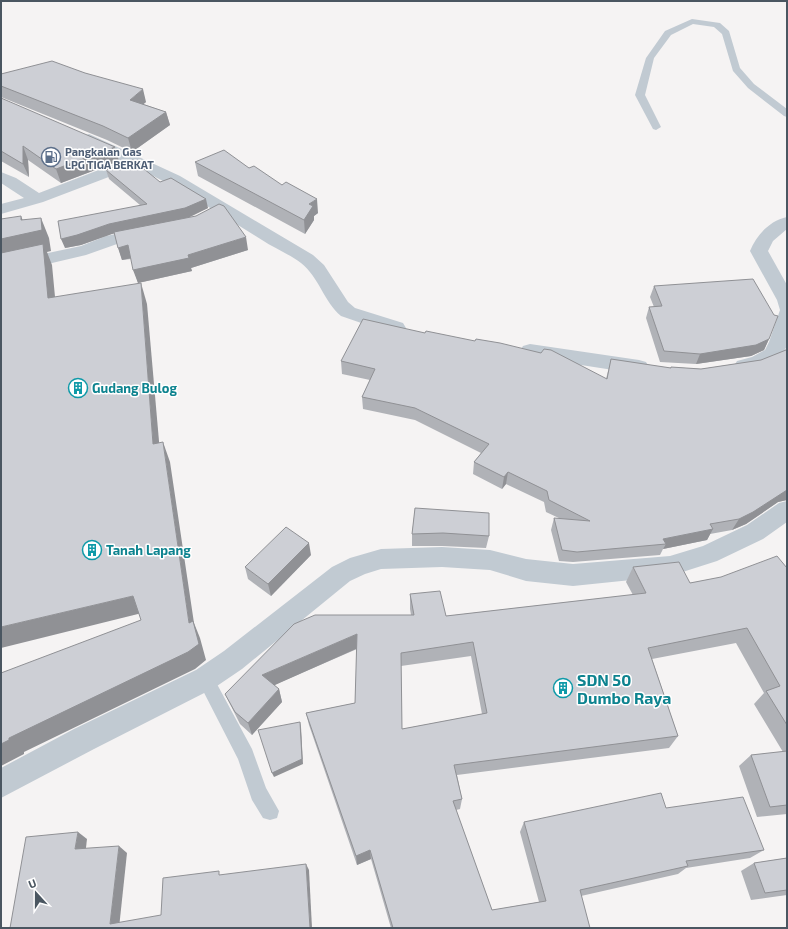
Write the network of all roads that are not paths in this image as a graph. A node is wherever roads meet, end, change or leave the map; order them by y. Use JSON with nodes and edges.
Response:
{"nodes":[{"id":1,"x":787,"y":114,"type":"edge"},
{"id":2,"x":656,"y":127,"type":"dead end"},
{"id":3,"x":74,"y":132,"type":"edge"},
{"id":4,"x":136,"y":161,"type":"junction"},
{"id":5,"x":1,"y":177,"type":"edge"},
{"id":6,"x":37,"y":199,"type":"junction"},
{"id":7,"x":223,"y":208,"type":"junction"},
{"id":8,"x":1,"y":209,"type":"edge"},
{"id":9,"x":205,"y":217,"type":"edge"},
{"id":10,"x":787,"y":222,"type":"edge"},
{"id":11,"x":162,"y":229,"type":"edge"},
{"id":12,"x":1,"y":269,"type":"edge"},
{"id":13,"x":787,"y":306,"type":"edge"},
{"id":14,"x":787,"y":314,"type":"edge"},
{"id":15,"x":411,"y":332,"type":"edge"},
{"id":16,"x":513,"y":349,"type":"edge"},
{"id":17,"x":780,"y":359,"type":"edge"},
{"id":18,"x":731,"y":368,"type":"edge"},
{"id":19,"x":658,"y":370,"type":"edge"},
{"id":20,"x":785,"y":515,"type":"edge"},
{"id":21,"x":206,"y":679,"type":"junction"},
{"id":22,"x":1,"y":784,"type":"edge"},
{"id":23,"x":270,"y":810,"type":"dead end"}],
"edges":[{"from":1,"to":2,"type":"lane"},
{"from":3,"to":4,"type":"street"},
{"from":4,"to":6,"type":"street"},
{"from":4,"to":7,"type":"street"},
{"from":5,"to":6,"type":"street"},
{"from":6,"to":8,"type":"street"},
{"from":7,"to":9,"type":"street"},
{"from":7,"to":15,"type":"street"},
{"from":10,"to":13,"type":"street"},
{"from":11,"to":12,"type":"street"},
{"from":14,"to":17,"type":"street"},
{"from":16,"to":19,"type":"street"},
{"from":17,"to":18,"type":"street"},
{"from":20,"to":21,"type":"street"},
{"from":21,"to":22,"type":"street"},
{"from":21,"to":23,"type":"lane"}]}
